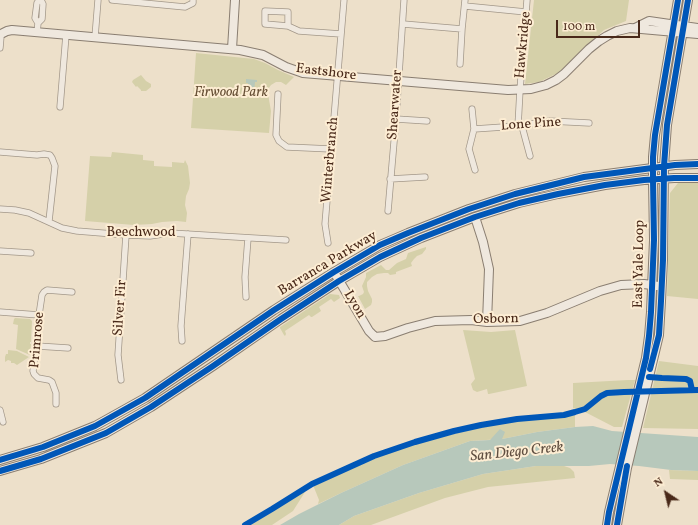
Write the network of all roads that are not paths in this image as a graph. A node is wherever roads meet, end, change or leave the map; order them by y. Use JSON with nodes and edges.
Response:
{"nodes":[{"id":1,"x":40,"y":0,"type":"edge"},
{"id":2,"x":98,"y":0,"type":"edge"},
{"id":3,"x":112,"y":0,"type":"edge"},
{"id":4,"x":193,"y":0,"type":"edge"},
{"id":5,"x":234,"y":0,"type":"edge"},
{"id":6,"x":344,"y":0,"type":"edge"},
{"id":7,"x":404,"y":0,"type":"edge"},
{"id":8,"x":527,"y":0,"type":"edge"},
{"id":9,"x":678,"y":0,"type":"edge"},
{"id":10,"x":688,"y":0,"type":"edge"},
{"id":11,"x":465,"y":3,"type":"edge"},
{"id":12,"x":526,"y":12,"type":"junction"},
{"id":13,"x":402,"y":24,"type":"junction"},
{"id":14,"x":288,"y":26,"type":"junction"},
{"id":15,"x":673,"y":28,"type":"junction"},
{"id":16,"x":698,"y":28,"type":"edge"},
{"id":17,"x":683,"y":29,"type":"junction"},
{"id":18,"x":462,"y":30,"type":"junction"},
{"id":19,"x":3,"y":33,"type":"joint"},
{"id":20,"x":37,"y":33,"type":"junction"},
{"id":21,"x":341,"y":34,"type":"junction"},
{"id":22,"x":698,"y":34,"type":"edge"},
{"id":23,"x":66,"y":35,"type":"junction"},
{"id":24,"x":95,"y":38,"type":"junction"},
{"id":25,"x":0,"y":48,"type":"edge"},
{"id":26,"x":232,"y":49,"type":"junction"},
{"id":27,"x":460,"y":64,"type":"dead end"},
{"id":28,"x":338,"y":76,"type":"junction"},
{"id":29,"x":398,"y":80,"type":"junction"},
{"id":30,"x":520,"y":90,"type":"junction"},
{"id":31,"x":278,"y":94,"type":"dead end"},
{"id":32,"x":60,"y":107,"type":"dead end"},
{"id":33,"x":472,"y":109,"type":"dead end"},
{"id":34,"x":396,"y":119,"type":"junction"},
{"id":35,"x":427,"y":121,"type":"dead end"},
{"id":36,"x":589,"y":123,"type":"dead end"},
{"id":37,"x":521,"y":125,"type":"junction"},
{"id":38,"x":474,"y":128,"type":"junction"},
{"id":39,"x":331,"y":149,"type":"junction"},
{"id":40,"x":0,"y":152,"type":"edge"},
{"id":41,"x":530,"y":156,"type":"dead end"},
{"id":42,"x":698,"y":164,"type":"edge"},
{"id":43,"x":664,"y":166,"type":"junction"},
{"id":44,"x":653,"y":167,"type":"junction"},
{"id":45,"x":475,"y":170,"type":"dead end"},
{"id":46,"x":425,"y":177,"type":"dead end"},
{"id":47,"x":698,"y":178,"type":"edge"},
{"id":48,"x":390,"y":179,"type":"junction"},
{"id":49,"x":664,"y":179,"type":"junction"},
{"id":50,"x":653,"y":180,"type":"junction"},
{"id":51,"x":0,"y":209,"type":"edge"},
{"id":52,"x":388,"y":210,"type":"dead end"},
{"id":53,"x":475,"y":217,"type":"junction"},
{"id":54,"x":49,"y":221,"type":"junction"},
{"id":55,"x":188,"y":234,"type":"junction"},
{"id":56,"x":126,"y":235,"type":"junction"},
{"id":57,"x":248,"y":238,"type":"junction"},
{"id":58,"x":286,"y":240,"type":"dead end"},
{"id":59,"x":328,"y":243,"type":"dead end"},
{"id":60,"x":0,"y":251,"type":"edge"},
{"id":61,"x":30,"y":253,"type":"dead end"},
{"id":62,"x":334,"y":272,"type":"junction"},
{"id":63,"x":339,"y":281,"type":"junction"},
{"id":64,"x":652,"y":285,"type":"junction"},
{"id":65,"x":662,"y":286,"type":"junction"},
{"id":66,"x":72,"y":292,"type":"dead end"},
{"id":67,"x":246,"y":297,"type":"dead end"},
{"id":68,"x":0,"y":312,"type":"edge"},
{"id":69,"x":39,"y":315,"type":"junction"},
{"id":70,"x":487,"y":322,"type":"junction"},
{"id":71,"x":376,"y":337,"type":"joint"},
{"id":72,"x":182,"y":340,"type":"dead end"},
{"id":73,"x":37,"y":346,"type":"junction"},
{"id":74,"x":68,"y":348,"type":"dead end"},
{"id":75,"x":172,"y":379,"type":"junction"},
{"id":76,"x":121,"y":380,"type":"dead end"},
{"id":77,"x":179,"y":390,"type":"junction"},
{"id":78,"x":56,"y":404,"type":"dead end"},
{"id":79,"x":0,"y":410,"type":"edge"},
{"id":80,"x":3,"y":422,"type":"dead end"},
{"id":81,"x":634,"y":427,"type":"junction"},
{"id":82,"x":0,"y":460,"type":"edge"},
{"id":83,"x":624,"y":467,"type":"junction"},
{"id":84,"x":0,"y":471,"type":"edge"},
{"id":85,"x":607,"y":525,"type":"edge"},
{"id":86,"x":617,"y":525,"type":"edge"}],
"edges":[{"from":1,"to":20,"type":"street"},
{"from":2,"to":24,"type":"street"},
{"from":3,"to":4,"type":"street"},
{"from":5,"to":26,"type":"main road"},
{"from":6,"to":21,"type":"street","name":"Winterbranch"},
{"from":7,"to":13,"type":"street","name":"Shearwater"},
{"from":8,"to":12,"type":"street","name":"Hawkridge"},
{"from":9,"to":15,"type":"main road","name":"East Yale Loop"},
{"from":10,"to":17,"type":"main road","name":"East Yale Loop"},
{"from":11,"to":12,"type":"street"},
{"from":11,"to":18,"type":"street"},
{"from":12,"to":30,"type":"street","name":"Hawkridge"},
{"from":13,"to":18,"type":"street"},
{"from":13,"to":29,"type":"street","name":"Shearwater"},
{"from":14,"to":14,"type":"street"},
{"from":14,"to":21,"type":"street"},
{"from":15,"to":17,"type":"main road","name":"Eastshore"},
{"from":15,"to":30,"type":"main road","name":"Eastshore"},
{"from":15,"to":44,"type":"main road","name":"East Yale Loop"},
{"from":16,"to":17,"type":"main road","name":"Eastshore"},
{"from":17,"to":22,"type":"main road","name":"Eastshore"},
{"from":17,"to":43,"type":"main road","name":"East Yale Loop"},
{"from":18,"to":27,"type":"street"},
{"from":19,"to":20,"type":"main road","name":"Eastshore"},
{"from":19,"to":25,"type":"street"},
{"from":20,"to":23,"type":"main road","name":"Eastshore"},
{"from":21,"to":28,"type":"street","name":"Winterbranch"},
{"from":23,"to":24,"type":"main road","name":"Eastshore"},
{"from":23,"to":32,"type":"street"},
{"from":24,"to":26,"type":"main road","name":"Eastshore"},
{"from":26,"to":28,"type":"main road","name":"Eastshore"},
{"from":28,"to":29,"type":"main road","name":"Eastshore"},
{"from":28,"to":39,"type":"street","name":"Winterbranch"},
{"from":29,"to":30,"type":"main road","name":"Eastshore"},
{"from":29,"to":34,"type":"street","name":"Shearwater"},
{"from":30,"to":37,"type":"street","name":"Hawkridge"},
{"from":31,"to":39,"type":"street"},
{"from":33,"to":38,"type":"street"},
{"from":34,"to":35,"type":"street"},
{"from":34,"to":48,"type":"street","name":"Shearwater"},
{"from":36,"to":37,"type":"street","name":"Lone Pine"},
{"from":37,"to":38,"type":"street","name":"Lone Pine"},
{"from":37,"to":41,"type":"street","name":"Hawkridge"},
{"from":38,"to":45,"type":"street"},
{"from":39,"to":59,"type":"street","name":"Winterbranch"},
{"from":40,"to":54,"type":"street"},
{"from":42,"to":43,"type":"main road","name":"Barranca Parkway"},
{"from":43,"to":44,"type":"main road","name":"Barranca Parkway"},
{"from":43,"to":49,"type":"main road","name":"East Yale Loop"},
{"from":44,"to":50,"type":"main road","name":"East Yale Loop"},
{"from":44,"to":62,"type":"main road","name":"Barranca Parkway"},
{"from":46,"to":48,"type":"street"},
{"from":47,"to":49,"type":"main road","name":"Barranca Parkway"},
{"from":48,"to":52,"type":"street","name":"Shearwater"},
{"from":49,"to":50,"type":"main road","name":"Barranca Parkway"},
{"from":49,"to":65,"type":"main road","name":"East Yale Loop"},
{"from":50,"to":53,"type":"main road","name":"Barranca Parkway"},
{"from":50,"to":64,"type":"main road","name":"East Yale Loop"},
{"from":51,"to":54,"type":"street","name":"Beechwood"},
{"from":53,"to":63,"type":"main road","name":"Barranca Parkway"},
{"from":53,"to":70,"type":"main road"},
{"from":54,"to":56,"type":"street","name":"Beechwood"},
{"from":55,"to":56,"type":"street","name":"Beechwood"},
{"from":55,"to":57,"type":"street","name":"Beechwood"},
{"from":55,"to":72,"type":"street"},
{"from":56,"to":76,"type":"street","name":"Silver Fir"},
{"from":57,"to":58,"type":"street","name":"Beechwood"},
{"from":57,"to":67,"type":"street"},
{"from":60,"to":61,"type":"street"},
{"from":62,"to":63,"type":"main road","name":"Lyon"},
{"from":62,"to":75,"type":"main road","name":"Barranca Parkway"},
{"from":63,"to":71,"type":"main road","name":"Lyon"},
{"from":63,"to":77,"type":"main road","name":"Barranca Parkway"},
{"from":64,"to":65,"type":"main road","name":"Osborn"},
{"from":64,"to":70,"type":"main road","name":"Osborn"},
{"from":64,"to":81,"type":"main road","name":"East Yale Loop"},
{"from":65,"to":81,"type":"main road","name":"East Yale Loop"},
{"from":66,"to":69,"type":"street","name":"Primrose"},
{"from":68,"to":69,"type":"street"},
{"from":69,"to":73,"type":"street","name":"Primrose"},
{"from":70,"to":71,"type":"main road","name":"Osborn"},
{"from":73,"to":74,"type":"street"},
{"from":73,"to":78,"type":"street","name":"Primrose"},
{"from":75,"to":77,"type":"main road"},
{"from":75,"to":82,"type":"main road","name":"Barranca Parkway"},
{"from":77,"to":84,"type":"main road","name":"Barranca Parkway"},
{"from":79,"to":80,"type":"street"},
{"from":81,"to":83,"type":"main road","name":"East Yale Loop"},
{"from":83,"to":85,"type":"main road","name":"East Yale Loop"},
{"from":83,"to":86,"type":"main road","name":"East Yale Loop"}]}
